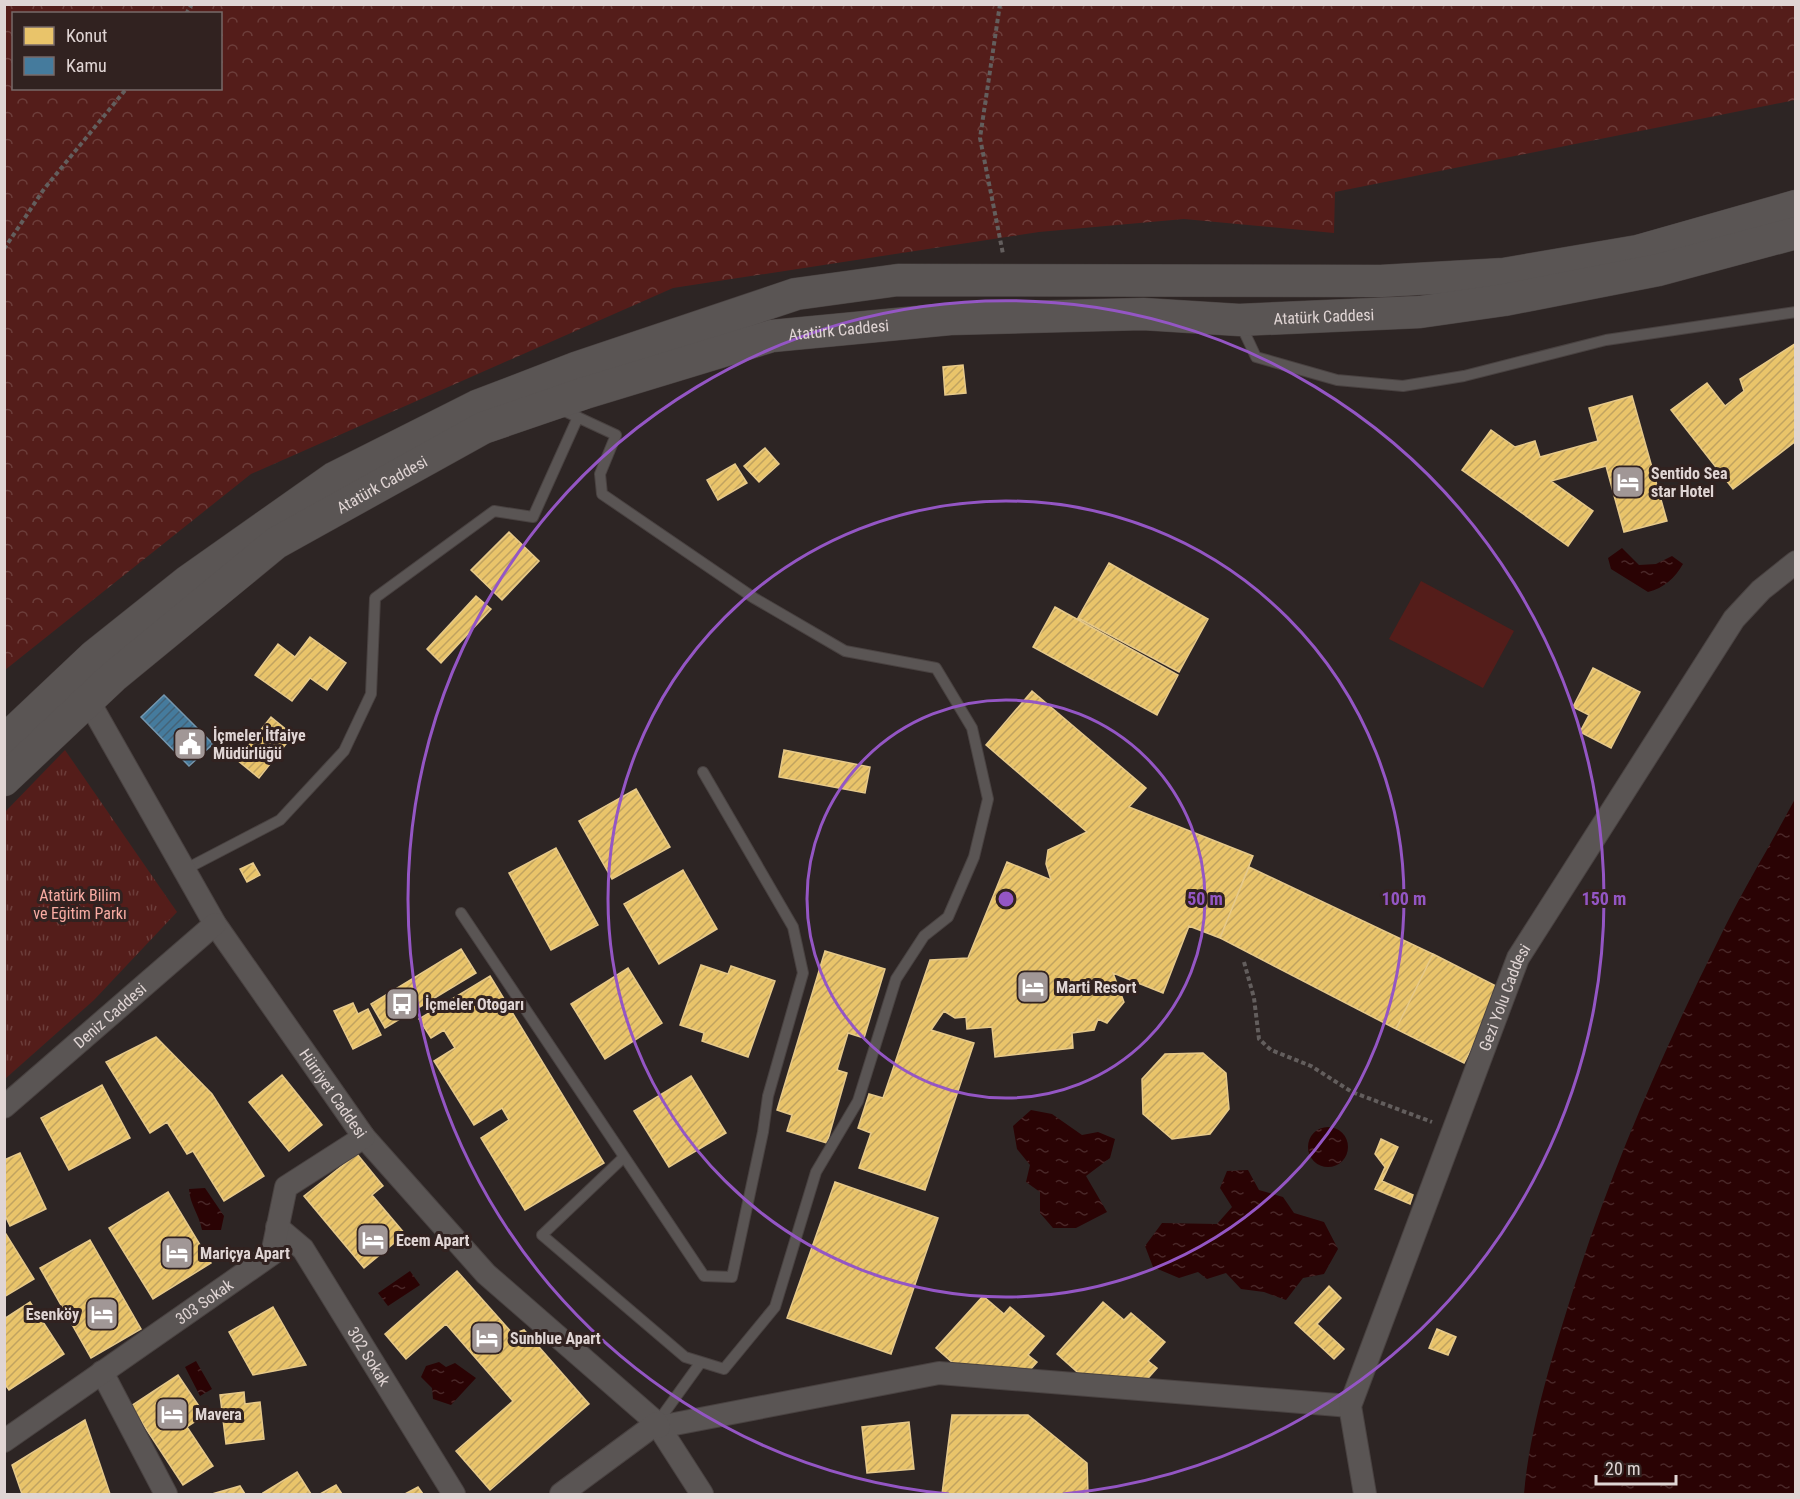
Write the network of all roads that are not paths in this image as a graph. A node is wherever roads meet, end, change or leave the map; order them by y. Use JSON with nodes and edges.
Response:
{"nodes":[{"id":1,"x":1796,"y":206,"type":"edge"},
{"id":2,"x":1796,"y":233,"type":"edge"},
{"id":3,"x":1796,"y":312,"type":"edge"},
{"id":4,"x":1239,"y":320,"type":"junction"},
{"id":5,"x":564,"y":411,"type":"junction"},
{"id":6,"x":1796,"y":562,"type":"edge"},
{"id":7,"x":88,"y":700,"type":"junction"},
{"id":8,"x":4,"y":741,"type":"edge"},
{"id":9,"x":703,"y":772,"type":"dead end"},
{"id":10,"x":4,"y":780,"type":"edge"},
{"id":11,"x":184,"y":870,"type":"junction"},
{"id":12,"x":461,"y":913,"type":"dead end"},
{"id":13,"x":215,"y":924,"type":"junction"},
{"id":14,"x":4,"y":1107,"type":"edge"},
{"id":15,"x":364,"y":1137,"type":"junction"},
{"id":16,"x":624,"y":1157,"type":"junction"},
{"id":17,"x":278,"y":1227,"type":"junction"},
{"id":18,"x":700,"y":1362,"type":"junction"},
{"id":19,"x":102,"y":1372,"type":"junction"},
{"id":20,"x":1350,"y":1406,"type":"junction"},
{"id":21,"x":658,"y":1425,"type":"junction"},
{"id":22,"x":4,"y":1441,"type":"edge"},
{"id":23,"x":166,"y":1494,"type":"edge"},
{"id":24,"x":454,"y":1494,"type":"edge"},
{"id":25,"x":561,"y":1494,"type":"edge"},
{"id":26,"x":702,"y":1494,"type":"edge"},
{"id":27,"x":1365,"y":1494,"type":"edge"}],
"edges":[{"from":1,"to":8,"type":"street","name":"Atatürk Caddesi"},
{"from":2,"to":4,"type":"street","name":"Atatürk Caddesi"},
{"from":3,"to":4,"type":"lane"},
{"from":4,"to":5,"type":"street","name":"Atatürk Caddesi"},
{"from":5,"to":7,"type":"street","name":"Atatürk Caddesi"},
{"from":5,"to":11,"type":"lane"},
{"from":5,"to":18,"type":"lane"},
{"from":6,"to":20,"type":"street","name":"Gezi Yolu Caddesi"},
{"from":7,"to":10,"type":"street","name":"Atatürk Caddesi"},
{"from":7,"to":11,"type":"street","name":"Hürriyet Caddesi"},
{"from":9,"to":16,"type":"lane"},
{"from":11,"to":13,"type":"street","name":"Hürriyet Caddesi"},
{"from":12,"to":16,"type":"lane"},
{"from":13,"to":14,"type":"street","name":"Deniz Caddesi"},
{"from":13,"to":15,"type":"street","name":"Hürriyet Caddesi"},
{"from":15,"to":17,"type":"street","name":"303 Sokak"},
{"from":15,"to":21,"type":"street","name":"Hürriyet Caddesi"},
{"from":16,"to":18,"type":"lane"},
{"from":17,"to":19,"type":"street","name":"303 Sokak"},
{"from":17,"to":24,"type":"street","name":"302 Sokak"},
{"from":18,"to":21,"type":"lane"},
{"from":19,"to":22,"type":"street","name":"303 Sokak"},
{"from":19,"to":23,"type":"street"},
{"from":20,"to":21,"type":"street"},
{"from":20,"to":27,"type":"street"},
{"from":21,"to":25,"type":"street"},
{"from":21,"to":26,"type":"street","name":"Hürriyet Caddesi"}]}
